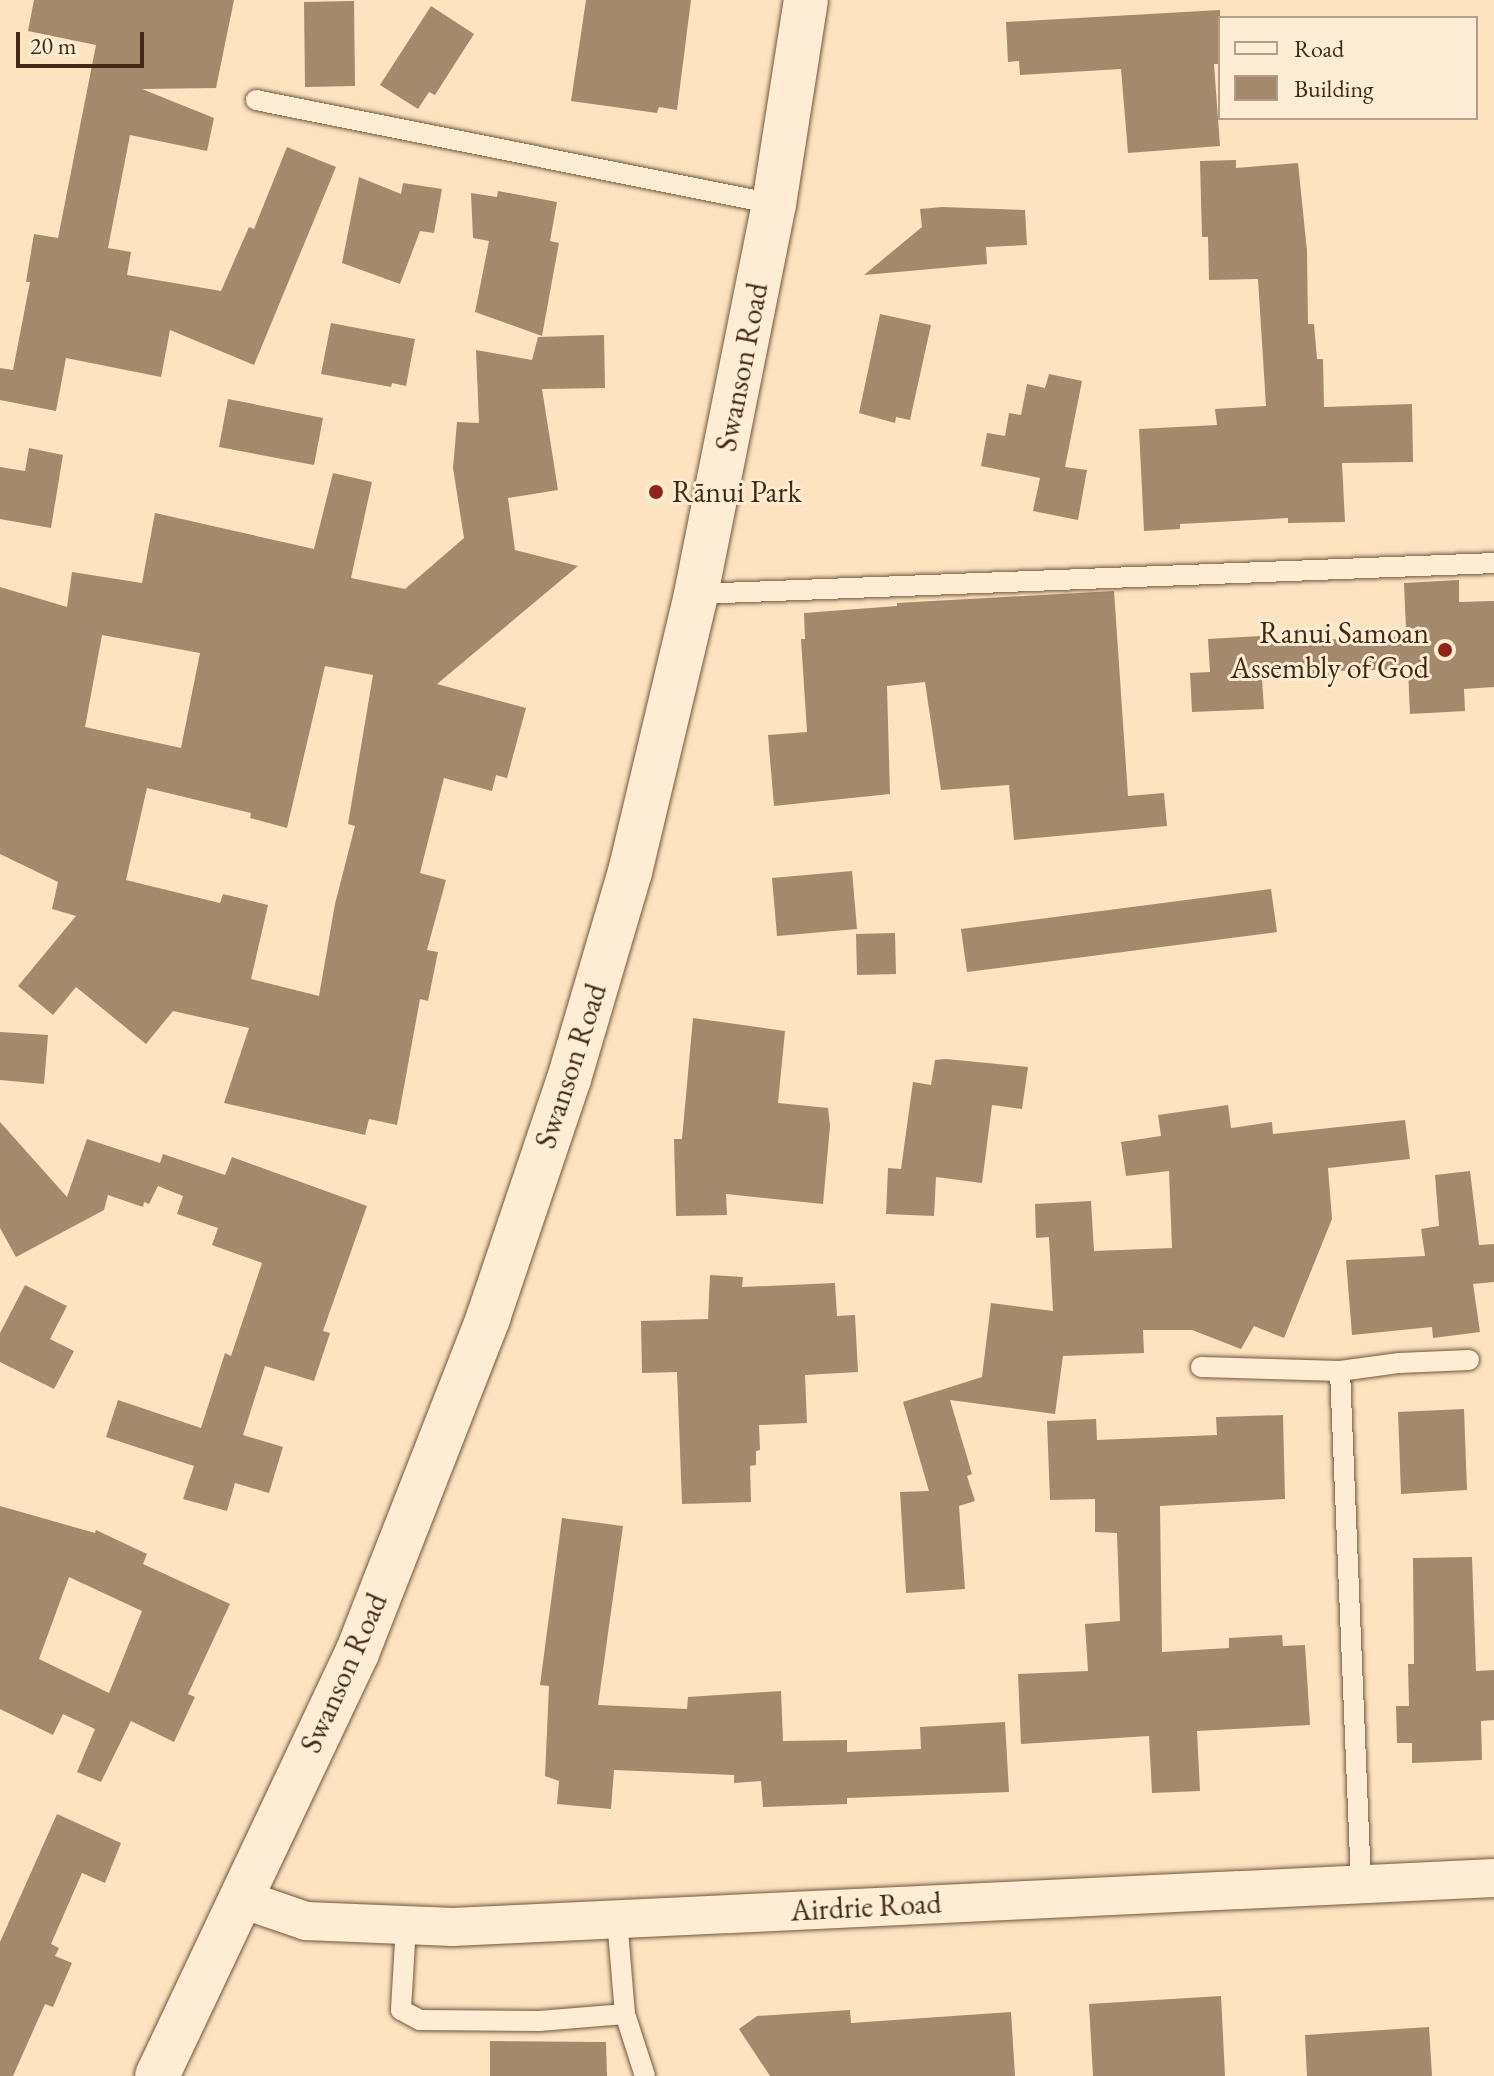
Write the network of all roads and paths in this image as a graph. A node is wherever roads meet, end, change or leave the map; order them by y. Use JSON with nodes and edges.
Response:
{"nodes":[{"id":1,"x":806,"y":0,"type":"edge"},
{"id":2,"x":256,"y":100,"type":"dead end"},
{"id":3,"x":774,"y":204,"type":"junction"},
{"id":4,"x":1494,"y":563,"type":"edge"},
{"id":5,"x":696,"y":594,"type":"junction"},
{"id":6,"x":1469,"y":1360,"type":"dead end"},
{"id":7,"x":1201,"y":1367,"type":"dead end"},
{"id":8,"x":1340,"y":1371,"type":"junction"},
{"id":9,"x":1494,"y":1878,"type":"edge"},
{"id":10,"x":1361,"y":1883,"type":"junction"},
{"id":11,"x":242,"y":1899,"type":"junction"},
{"id":12,"x":617,"y":1919,"type":"junction"},
{"id":13,"x":406,"y":1925,"type":"junction"},
{"id":14,"x":625,"y":2014,"type":"junction"},
{"id":15,"x":161,"y":2074,"type":"edge"},
{"id":16,"x":645,"y":2076,"type":"edge"}],
"edges":[{"from":1,"to":3,"type":"main road","name":"Swanson Road"},
{"from":2,"to":3,"type":"lane"},
{"from":3,"to":5,"type":"main road","name":"Swanson Road"},
{"from":4,"to":5,"type":"lane"},
{"from":5,"to":11,"type":"main road","name":"Swanson Road"},
{"from":6,"to":8,"type":"lane"},
{"from":7,"to":8,"type":"lane"},
{"from":8,"to":10,"type":"lane"},
{"from":9,"to":10,"type":"street","name":"Airdrie Road"},
{"from":10,"to":12,"type":"street","name":"Airdrie Road"},
{"from":11,"to":13,"type":"street","name":"Airdrie Road"},
{"from":11,"to":15,"type":"main road","name":"Swanson Road"},
{"from":12,"to":13,"type":"street","name":"Airdrie Road"},
{"from":12,"to":14,"type":"lane"},
{"from":13,"to":14,"type":"lane"},
{"from":14,"to":16,"type":"lane"}]}
